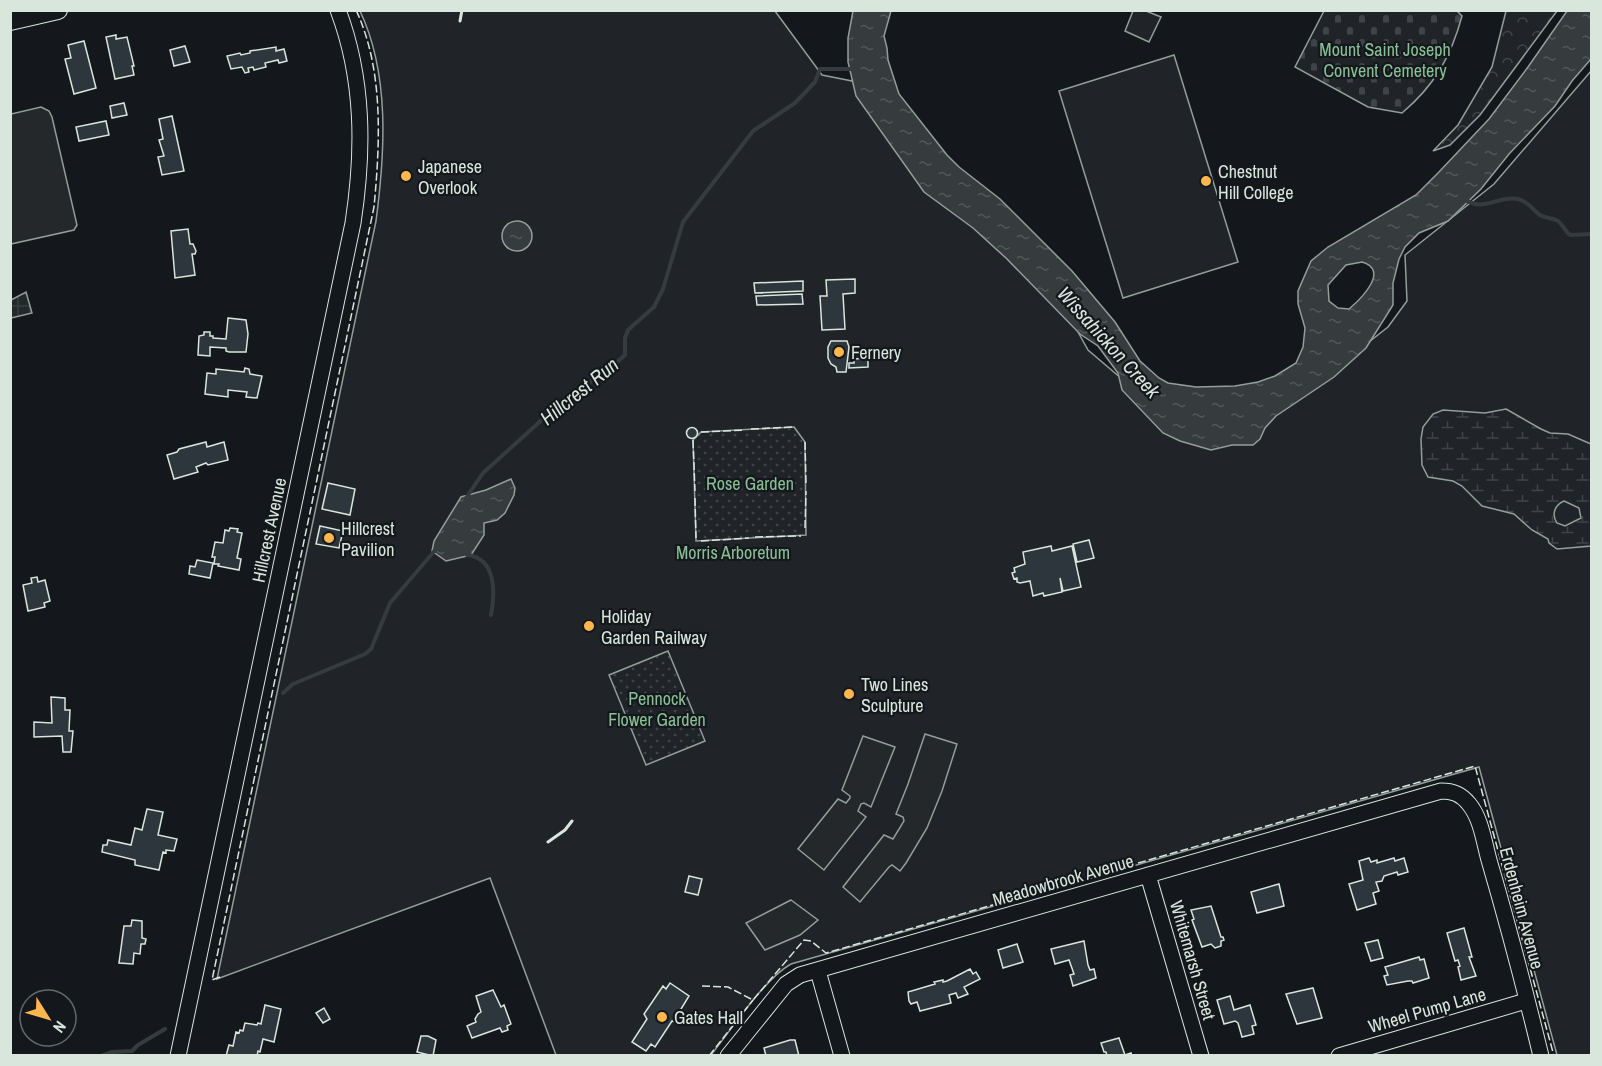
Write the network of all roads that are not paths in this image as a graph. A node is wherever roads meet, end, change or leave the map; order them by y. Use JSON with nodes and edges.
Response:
{"nodes":[{"id":1,"x":58,"y":10,"type":"edge"},
{"id":2,"x":338,"y":10,"type":"edge"},
{"id":3,"x":10,"y":21,"type":"edge"},
{"id":4,"x":1441,"y":792,"type":"joint"},
{"id":5,"x":1148,"y":875,"type":"junction"},
{"id":6,"x":818,"y":971,"type":"junction"},
{"id":7,"x":1526,"y":1001,"type":"junction"},
{"id":8,"x":178,"y":1056,"type":"edge"},
{"id":9,"x":728,"y":1056,"type":"edge"},
{"id":10,"x":842,"y":1056,"type":"edge"},
{"id":11,"x":1201,"y":1056,"type":"edge"},
{"id":12,"x":1339,"y":1056,"type":"edge"},
{"id":13,"x":1541,"y":1056,"type":"edge"}],
"edges":[{"from":1,"to":3,"type":"main road"},
{"from":2,"to":8,"type":"street","name":"Hillcrest Avenue"},
{"from":4,"to":5,"type":"street","name":"Meadowbrook Avenue"},
{"from":4,"to":7,"type":"street","name":"Erdenheim Avenue"},
{"from":5,"to":6,"type":"street","name":"Meadowbrook Avenue"},
{"from":5,"to":11,"type":"street","name":"Whitemarsh Street"},
{"from":6,"to":9,"type":"street","name":"Meadowbrook Avenue"},
{"from":6,"to":10,"type":"street"},
{"from":7,"to":12,"type":"street","name":"Wheel Pump Lane"},
{"from":7,"to":13,"type":"street","name":"Erdenheim Avenue"}]}
